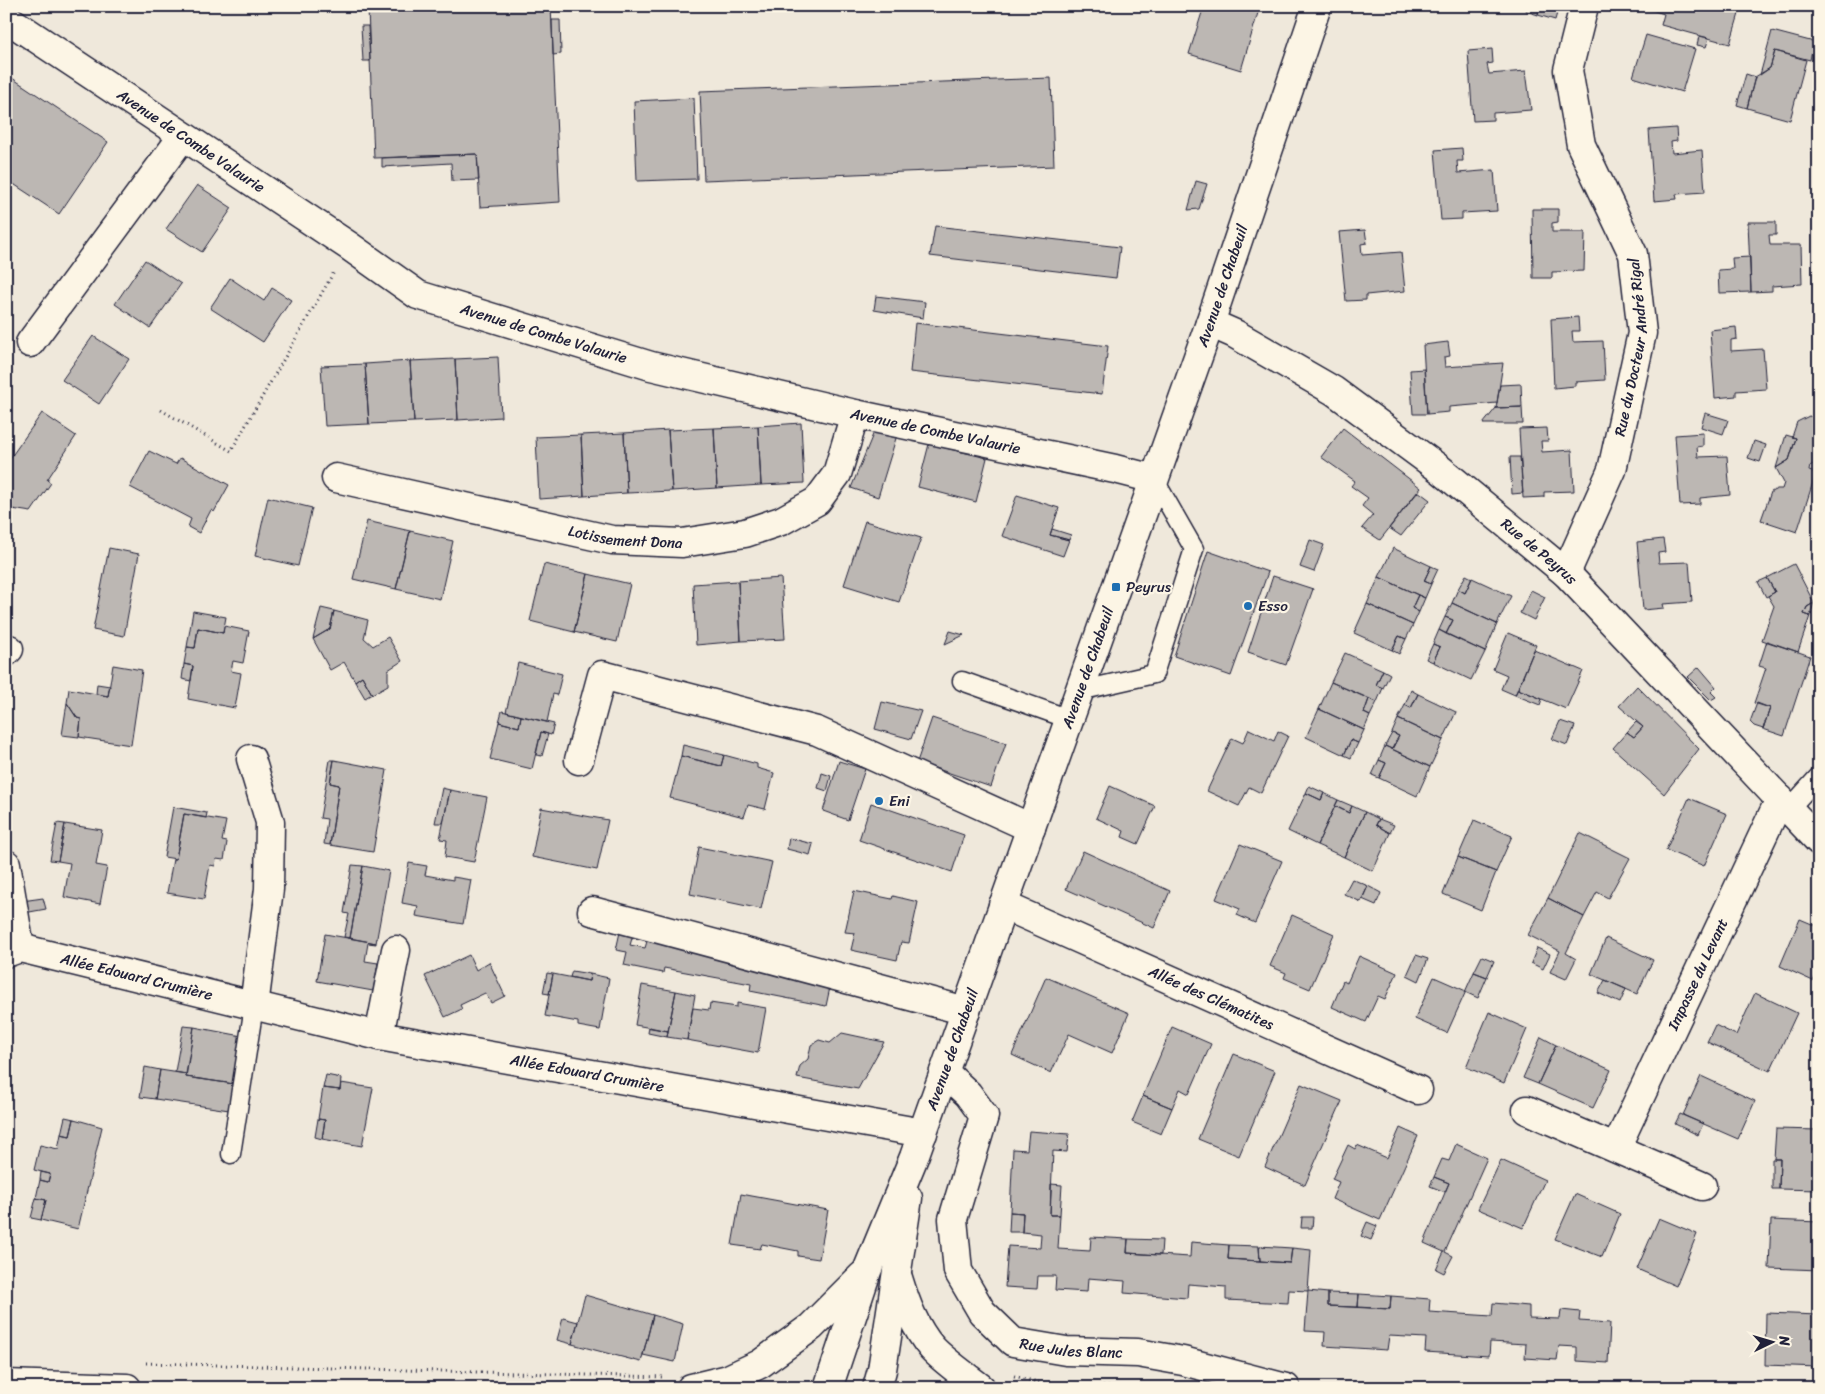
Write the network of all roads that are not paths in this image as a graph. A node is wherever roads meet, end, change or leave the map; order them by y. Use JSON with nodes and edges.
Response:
{"nodes":[{"id":1,"x":1317,"y":6,"type":"edge"},
{"id":2,"x":1584,"y":6,"type":"edge"},
{"id":3,"x":6,"y":18,"type":"edge"},
{"id":4,"x":183,"y":136,"type":"junction"},
{"id":5,"x":1210,"y":323,"type":"junction"},
{"id":6,"x":30,"y":343,"type":"dead end"},
{"id":7,"x":855,"y":414,"type":"junction"},
{"id":8,"x":336,"y":478,"type":"dead end"},
{"id":9,"x":1154,"y":479,"type":"junction"},
{"id":10,"x":1566,"y":573,"type":"junction"},
{"id":11,"x":962,"y":681,"type":"dead end"},
{"id":12,"x":1079,"y":691,"type":"junction"},
{"id":13,"x":1069,"y":719,"type":"junction"},
{"id":14,"x":251,"y":759,"type":"dead end"},
{"id":15,"x":579,"y":760,"type":"dead end"},
{"id":16,"x":1819,"y":776,"type":"edge"},
{"id":17,"x":1784,"y":804,"type":"junction"},
{"id":18,"x":1030,"y":828,"type":"junction"},
{"id":19,"x":1819,"y":841,"type":"edge"},
{"id":20,"x":6,"y":864,"type":"edge"},
{"id":21,"x":1003,"y":905,"type":"junction"},
{"id":22,"x":592,"y":911,"type":"dead end"},
{"id":23,"x":396,"y":950,"type":"dead end"},
{"id":24,"x":13,"y":951,"type":"edge"},
{"id":25,"x":254,"y":1006,"type":"junction"},
{"id":26,"x":966,"y":1011,"type":"junction"},
{"id":27,"x":379,"y":1036,"type":"junction"},
{"id":28,"x":944,"y":1072,"type":"junction"},
{"id":29,"x":1418,"y":1090,"type":"dead end"},
{"id":30,"x":1527,"y":1110,"type":"dead end"},
{"id":31,"x":919,"y":1145,"type":"junction"},
{"id":32,"x":1616,"y":1148,"type":"junction"},
{"id":33,"x":231,"y":1154,"type":"dead end"},
{"id":34,"x":1702,"y":1186,"type":"dead end"},
{"id":35,"x":867,"y":1271,"type":"junction"},
{"id":36,"x":897,"y":1275,"type":"junction"},
{"id":37,"x":831,"y":1379,"type":"edge"},
{"id":38,"x":879,"y":1379,"type":"edge"},
{"id":39,"x":680,"y":1382,"type":"edge"},
{"id":40,"x":6,"y":1384,"type":"edge"},
{"id":41,"x":127,"y":1388,"type":"edge"},
{"id":42,"x":981,"y":1388,"type":"edge"},
{"id":43,"x":1286,"y":1388,"type":"edge"}],
"edges":[{"from":1,"to":5,"type":"street","name":"Avenue de Chabeuil"},
{"from":2,"to":10,"type":"street","name":"Rue du Docteur André Rigal"},
{"from":3,"to":4,"type":"street","name":"Avenue de Combe Valaurie"},
{"from":4,"to":6,"type":"street"},
{"from":4,"to":7,"type":"street","name":"Avenue de Combe Valaurie"},
{"from":5,"to":9,"type":"street","name":"Avenue de Chabeuil"},
{"from":5,"to":10,"type":"street","name":"Rue de Peyrus"},
{"from":7,"to":8,"type":"street","name":"Lotissement Dona"},
{"from":7,"to":9,"type":"street","name":"Avenue de Combe Valaurie"},
{"from":9,"to":12,"type":"street","name":"Avenue de Chabeuil"},
{"from":9,"to":12,"type":"lane"},
{"from":10,"to":17,"type":"street","name":"Rue de Peyrus"},
{"from":11,"to":13,"type":"lane"},
{"from":12,"to":13,"type":"street","name":"Avenue de Chabeuil"},
{"from":13,"to":18,"type":"street","name":"Avenue de Chabeuil"},
{"from":14,"to":25,"type":"street"},
{"from":15,"to":18,"type":"street"},
{"from":16,"to":17,"type":"lane"},
{"from":17,"to":19,"type":"street","name":"Rue de Peyrus"},
{"from":17,"to":32,"type":"street","name":"Impasse du Levant"},
{"from":18,"to":21,"type":"street","name":"Avenue de Chabeuil"},
{"from":20,"to":24,"type":"street","name":"Allée Edouard Crumière"},
{"from":21,"to":26,"type":"street","name":"Avenue de Chabeuil"},
{"from":21,"to":29,"type":"street","name":"Allée des Clématites"},
{"from":22,"to":26,"type":"street"},
{"from":23,"to":27,"type":"street"},
{"from":24,"to":25,"type":"street","name":"Allée Edouard Crumière"},
{"from":25,"to":27,"type":"street","name":"Allée Edouard Crumière"},
{"from":25,"to":33,"type":"lane"},
{"from":26,"to":28,"type":"street","name":"Avenue de Chabeuil"},
{"from":27,"to":31,"type":"street","name":"Allée Edouard Crumière"},
{"from":28,"to":31,"type":"street","name":"Avenue de Chabeuil"},
{"from":28,"to":43,"type":"street","name":"Rue Jules Blanc"},
{"from":30,"to":32,"type":"street"},
{"from":31,"to":35,"type":"street","name":"Avenue de Chabeuil"},
{"from":31,"to":36,"type":"street","name":"Avenue de Chabeuil"},
{"from":32,"to":34,"type":"street"},
{"from":35,"to":37,"type":"street","name":"Avenue de Chabeuil"},
{"from":35,"to":39,"type":"street","name":"Avenue de Chabeuil"},
{"from":36,"to":38,"type":"street","name":"Avenue de Chabeuil"},
{"from":36,"to":42,"type":"street"},
{"from":40,"to":41,"type":"street"}]}
